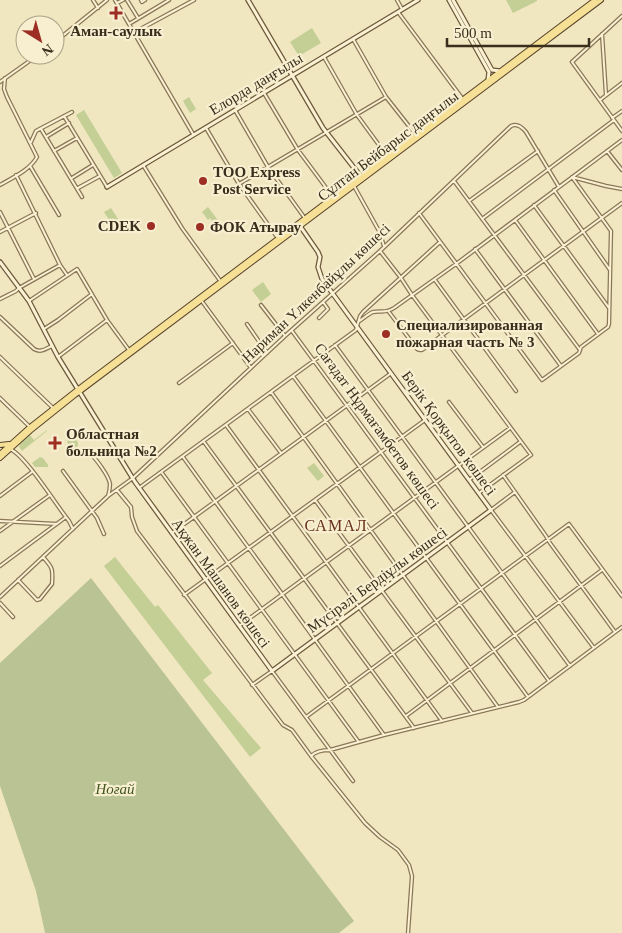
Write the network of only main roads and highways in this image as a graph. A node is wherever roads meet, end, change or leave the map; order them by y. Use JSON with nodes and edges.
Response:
{"nodes":[{"id":1,"x":595,"y":0,"type":"edge"},
{"id":2,"x":601,"y":0,"type":"edge"},
{"id":3,"x":464,"y":101,"type":"junction"},
{"id":4,"x":417,"y":136,"type":"junction"},
{"id":5,"x":362,"y":178,"type":"junction"},
{"id":6,"x":279,"y":240,"type":"junction"},
{"id":7,"x":222,"y":283,"type":"junction"},
{"id":8,"x":130,"y":352,"type":"junction"},
{"id":9,"x":78,"y":391,"type":"junction"},
{"id":10,"x":15,"y":440,"type":"junction"},
{"id":11,"x":0,"y":446,"type":"edge"},
{"id":12,"x":8,"y":449,"type":"junction"},
{"id":13,"x":0,"y":456,"type":"edge"}],
"edges":[{"from":1,"to":3,"type":"main road","name":"Сұлтан Бейбарыс даңғылы"},
{"from":2,"to":3,"type":"main road","name":"Сұлтан Бейбарыс даңғылы"},
{"from":3,"to":4,"type":"main road","name":"Сұлтан Бейбарыс даңғылы"},
{"from":4,"to":5,"type":"main road","name":"Сұлтан Бейбарыс даңғылы"},
{"from":4,"to":5,"type":"main road","name":"Сұлтан Бейбарыс даңғылы"},
{"from":5,"to":6,"type":"main road","name":"Сұлтан Бейбарыс даңғылы"},
{"from":5,"to":6,"type":"main road","name":"Сұлтан Бейбарыс даңғылы"},
{"from":6,"to":7,"type":"main road","name":"Сұлтан Бейбарыс даңғылы"},
{"from":7,"to":8,"type":"main road","name":"Сұлтан Бейбарыс даңғылы"},
{"from":7,"to":8,"type":"main road","name":"Сұлтан Бейбарыс даңғылы"},
{"from":8,"to":9,"type":"main road","name":"Сұлтан Бейбарыс даңғылы"},
{"from":9,"to":10,"type":"main road","name":"Сұлтан Бейбарыс даңғылы"},
{"from":9,"to":12,"type":"main road","name":"Сұлтан Бейбарыс даңғылы"},
{"from":10,"to":11,"type":"main road"},
{"from":10,"to":12,"type":"main road","name":"Сұлтан Бейбарыс даңғылы"},
{"from":12,"to":13,"type":"main road","name":"Сұлтан Бейбарыс даңғылы"}]}
